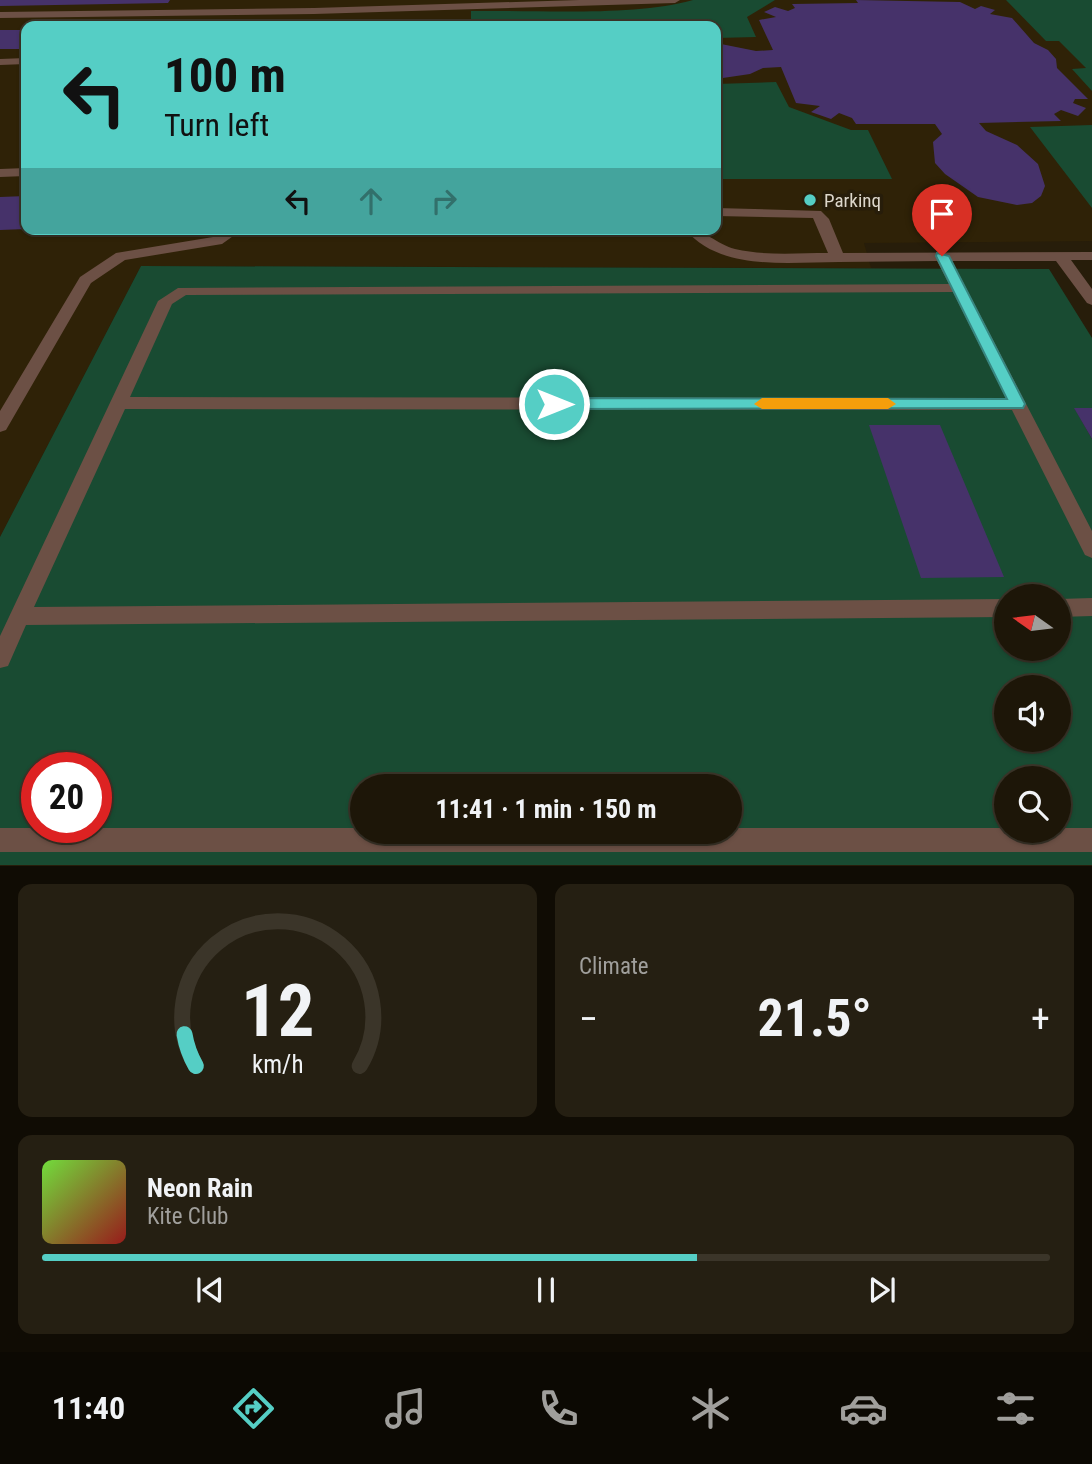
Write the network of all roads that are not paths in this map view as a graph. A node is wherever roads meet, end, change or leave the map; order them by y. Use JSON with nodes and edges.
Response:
{"nodes":[{"id":1,"x":675,"y":0,"type":"edge"},
{"id":2,"x":314,"y":11,"type":"junction"},
{"id":3,"x":201,"y":13,"type":"junction"},
{"id":4,"x":0,"y":15,"type":"edge"},
{"id":5,"x":197,"y":21,"type":"edge"},
{"id":6,"x":311,"y":21,"type":"edge"},
{"id":7,"x":21,"y":61,"type":"edge"},
{"id":8,"x":0,"y":62,"type":"edge"},
{"id":9,"x":21,"y":172,"type":"edge"},
{"id":10,"x":0,"y":173,"type":"edge"},
{"id":11,"x":721,"y":212,"type":"edge"},
{"id":12,"x":226,"y":235,"type":"edge"},
{"id":13,"x":698,"y":235,"type":"edge"},
{"id":14,"x":942,"y":256,"type":"junction"},
{"id":15,"x":1060,"y":256,"type":"junction"},
{"id":16,"x":1092,"y":256,"type":"edge"},
{"id":17,"x":837,"y":257,"type":"junction"},
{"id":18,"x":957,"y":288,"type":"junction"},
{"id":19,"x":1092,"y":300,"type":"edge"},
{"id":20,"x":119,"y":403,"type":"junction"},
{"id":21,"x":1017,"y":404,"type":"junction"},
{"id":22,"x":0,"y":426,"type":"edge"},
{"id":23,"x":1092,"y":550,"type":"edge"},
{"id":24,"x":1092,"y":607,"type":"edge"},
{"id":25,"x":994,"y":608,"type":"edge"},
{"id":26,"x":1071,"y":608,"type":"edge"},
{"id":27,"x":20,"y":616,"type":"junction"},
{"id":28,"x":0,"y":659,"type":"edge"},
{"id":29,"x":1092,"y":840,"type":"edge"},
{"id":30,"x":0,"y":841,"type":"edge"}],
"edges":[{"from":1,"to":2,"type":"lane"},
{"from":2,"to":3,"type":"lane"},
{"from":2,"to":6,"type":"lane"},
{"from":3,"to":4,"type":"lane"},
{"from":3,"to":5,"type":"lane"},
{"from":7,"to":8,"type":"lane"},
{"from":9,"to":10,"type":"lane"},
{"from":11,"to":17,"type":"lane"},
{"from":12,"to":22,"type":"lane"},
{"from":13,"to":17,"type":"lane"},
{"from":14,"to":15,"type":"lane"},
{"from":14,"to":17,"type":"lane"},
{"from":14,"to":18,"type":"lane"},
{"from":15,"to":16,"type":"lane"},
{"from":15,"to":19,"type":"lane"},
{"from":18,"to":20,"type":"lane"},
{"from":18,"to":21,"type":"lane"},
{"from":20,"to":21,"type":"lane"},
{"from":20,"to":27,"type":"lane"},
{"from":21,"to":23,"type":"lane"},
{"from":24,"to":26,"type":"lane"},
{"from":25,"to":27,"type":"lane"},
{"from":27,"to":28,"type":"lane"},
{"from":29,"to":30,"type":"lane"}]}
